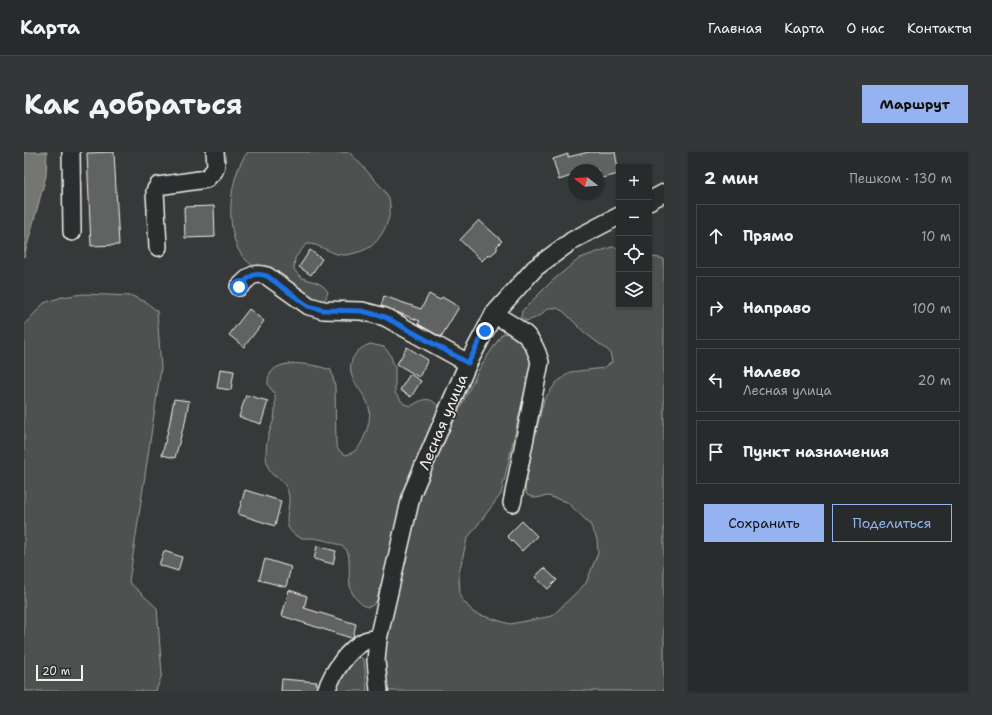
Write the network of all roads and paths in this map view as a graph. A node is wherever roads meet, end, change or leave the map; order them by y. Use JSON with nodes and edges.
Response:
{"nodes":[{"id":1,"x":71,"y":152,"type":"edge"},
{"id":2,"x":215,"y":152,"type":"edge"},
{"id":3,"x":664,"y":193,"type":"edge"},
{"id":4,"x":651,"y":200,"type":"edge"},
{"id":5,"x":616,"y":218,"type":"edge"},
{"id":6,"x":72,"y":232,"type":"dead end"},
{"id":7,"x":158,"y":247,"type":"dead end"},
{"id":8,"x":239,"y":287,"type":"dead end"},
{"id":9,"x":494,"y":314,"type":"junction"},
{"id":10,"x":468,"y":363,"type":"junction"},
{"id":11,"x":512,"y":503,"type":"dead end"},
{"id":12,"x":378,"y":639,"type":"junction"},
{"id":13,"x":326,"y":691,"type":"edge"},
{"id":14,"x":379,"y":691,"type":"edge"}],
"edges":[{"from":1,"to":6,"type":"street"},
{"from":2,"to":7,"type":"street"},
{"from":3,"to":4,"type":"street"},
{"from":5,"to":9,"type":"street","name":"Лесная улица"},
{"from":8,"to":10,"type":"street"},
{"from":9,"to":10,"type":"street","name":"Лесная улица"},
{"from":9,"to":11,"type":"street"},
{"from":10,"to":12,"type":"street","name":"Лесная улица"},
{"from":12,"to":13,"type":"street"},
{"from":12,"to":14,"type":"street","name":"Лесная улица"}]}
